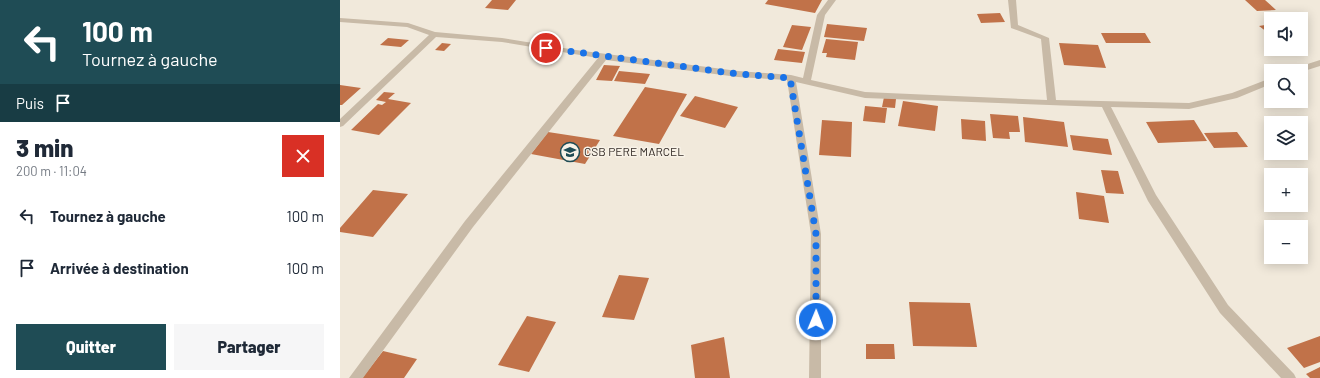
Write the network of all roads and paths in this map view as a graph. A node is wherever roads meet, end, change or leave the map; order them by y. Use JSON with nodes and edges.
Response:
{"nodes":[{"id":1,"x":832,"y":0,"type":"edge"},
{"id":2,"x":1012,"y":0,"type":"edge"},
{"id":3,"x":340,"y":20,"type":"edge"},
{"id":4,"x":434,"y":34,"type":"junction"},
{"id":5,"x":604,"y":57,"type":"junction"},
{"id":6,"x":1320,"y":63,"type":"edge"},
{"id":7,"x":1308,"y":67,"type":"edge"},
{"id":8,"x":790,"y":78,"type":"junction"},
{"id":9,"x":807,"y":81,"type":"junction"},
{"id":10,"x":1264,"y":84,"type":"edge"},
{"id":11,"x":1052,"y":104,"type":"junction"},
{"id":12,"x":1106,"y":105,"type":"junction"},
{"id":13,"x":340,"y":124,"type":"edge"},
{"id":14,"x":355,"y":378,"type":"edge"},
{"id":15,"x":815,"y":378,"type":"edge"},
{"id":16,"x":1290,"y":378,"type":"edge"}],
"edges":[{"from":1,"to":9,"type":"street"},
{"from":2,"to":11,"type":"street"},
{"from":3,"to":4,"type":"street"},
{"from":4,"to":5,"type":"street"},
{"from":4,"to":13,"type":"street"},
{"from":5,"to":8,"type":"street"},
{"from":5,"to":14,"type":"street"},
{"from":6,"to":7,"type":"street"},
{"from":8,"to":9,"type":"street"},
{"from":8,"to":15,"type":"street"},
{"from":9,"to":11,"type":"street"},
{"from":10,"to":12,"type":"street"},
{"from":11,"to":12,"type":"street"},
{"from":12,"to":16,"type":"street"}]}
